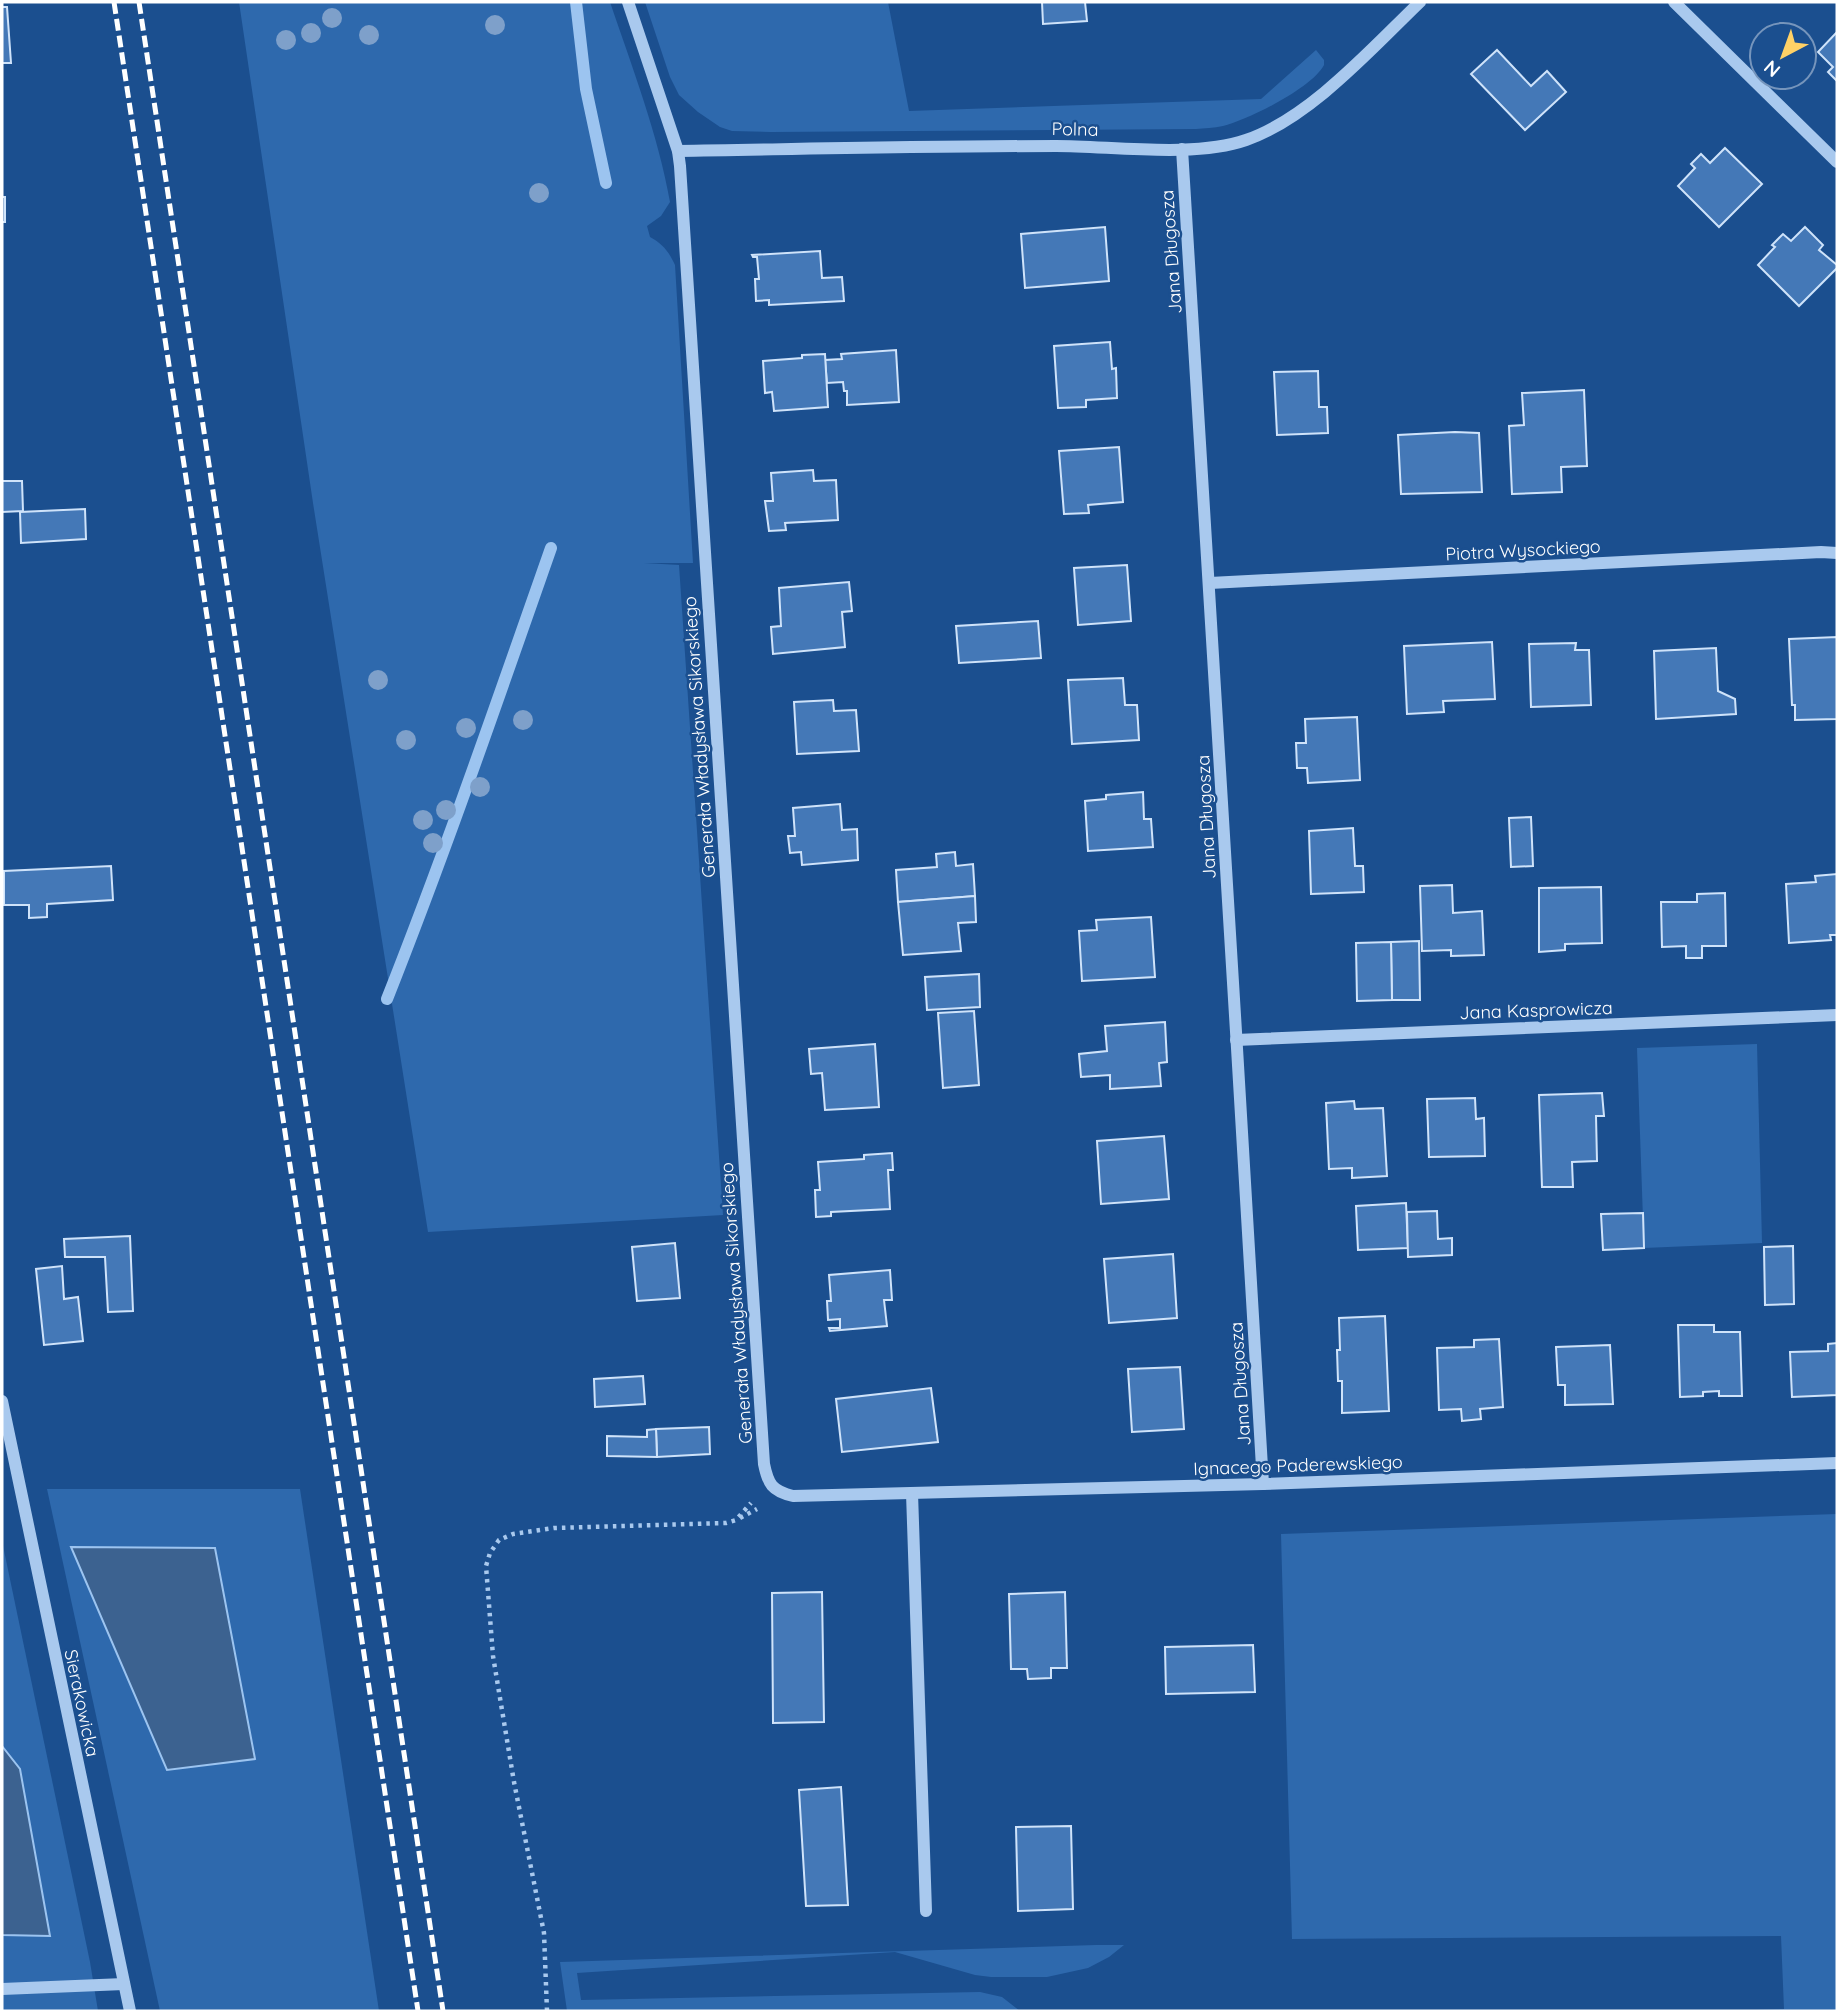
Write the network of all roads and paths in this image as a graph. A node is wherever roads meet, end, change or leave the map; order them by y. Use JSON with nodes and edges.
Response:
{"nodes":[{"id":1,"x":628,"y":2,"type":"edge"},
{"id":2,"x":1420,"y":2,"type":"edge"},
{"id":3,"x":1674,"y":2,"type":"edge"},
{"id":4,"x":1182,"y":149,"type":"junction"},
{"id":5,"x":678,"y":151,"type":"junction"},
{"id":6,"x":1837,"y":162,"type":"edge"},
{"id":7,"x":1837,"y":553,"type":"edge"},
{"id":8,"x":1210,"y":583,"type":"junction"},
{"id":9,"x":1837,"y":1015,"type":"edge"},
{"id":10,"x":1236,"y":1040,"type":"junction"},
{"id":11,"x":2,"y":1401,"type":"edge"},
{"id":12,"x":1837,"y":1464,"type":"edge"},
{"id":13,"x":767,"y":1477,"type":"junction"},
{"id":14,"x":1263,"y":1484,"type":"junction"},
{"id":15,"x":912,"y":1493,"type":"junction"},
{"id":16,"x":926,"y":1911,"type":"dead end"},
{"id":17,"x":124,"y":1984,"type":"junction"},
{"id":18,"x":2,"y":1989,"type":"edge"},
{"id":19,"x":130,"y":2011,"type":"edge"},
{"id":20,"x":547,"y":2011,"type":"edge"}],
"edges":[{"from":1,"to":5,"type":"street","name":"Generała Władysława Sikorskiego"},
{"from":2,"to":4,"type":"street","name":"Polna"},
{"from":3,"to":6,"type":"street"},
{"from":4,"to":5,"type":"street","name":"Polna"},
{"from":4,"to":8,"type":"street","name":"Jana Długosza"},
{"from":5,"to":13,"type":"street","name":"Generała Władysława Sikorskiego"},
{"from":7,"to":8,"type":"street","name":"Piotra Wysockiego"},
{"from":8,"to":10,"type":"street","name":"Jana Długosza"},
{"from":9,"to":10,"type":"street","name":"Jana Kasprowicza"},
{"from":10,"to":14,"type":"street","name":"Jana Długosza"},
{"from":11,"to":17,"type":"street","name":"Sierakowicka"},
{"from":12,"to":14,"type":"street","name":"Ignacego Paderewskiego"},
{"from":13,"to":15,"type":"street","name":"Ignacego Paderewskiego"},
{"from":13,"to":20,"type":"path"},
{"from":14,"to":15,"type":"street","name":"Ignacego Paderewskiego"},
{"from":15,"to":16,"type":"street"},
{"from":17,"to":18,"type":"street"},
{"from":17,"to":19,"type":"street","name":"Sierakowicka"}]}
